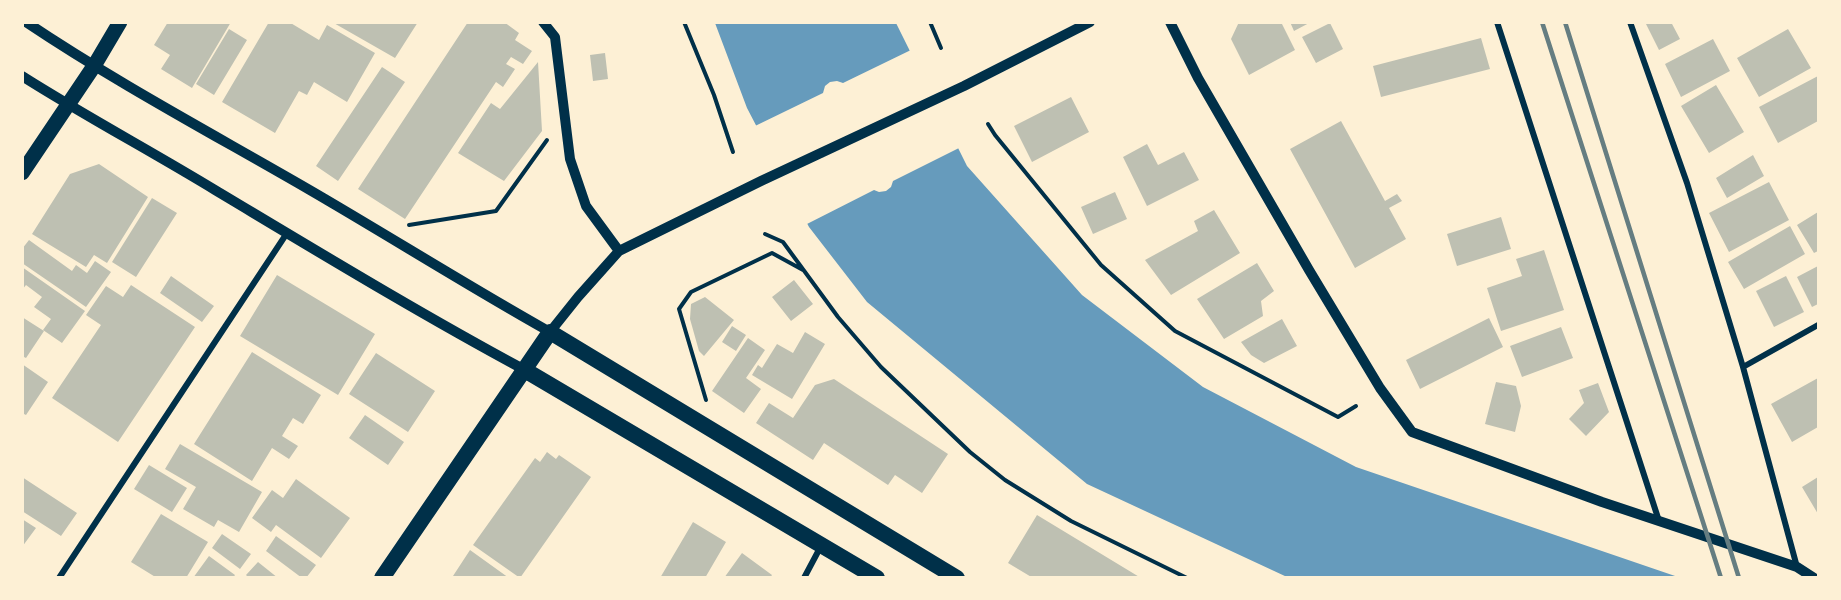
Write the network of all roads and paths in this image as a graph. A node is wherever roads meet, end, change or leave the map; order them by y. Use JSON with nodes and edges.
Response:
{"nodes":[{"id":1,"x":26,"y":22,"type":"edge"},
{"id":2,"x":120,"y":22,"type":"edge"},
{"id":3,"x":543,"y":22,"type":"edge"},
{"id":4,"x":684,"y":22,"type":"edge"},
{"id":5,"x":930,"y":22,"type":"edge"},
{"id":6,"x":1090,"y":22,"type":"edge"},
{"id":7,"x":1170,"y":22,"type":"edge"},
{"id":8,"x":1497,"y":22,"type":"edge"},
{"id":9,"x":1630,"y":22,"type":"edge"},
{"id":10,"x":941,"y":48,"type":"dead end"},
{"id":11,"x":94,"y":66,"type":"junction"},
{"id":12,"x":22,"y":76,"type":"edge"},
{"id":13,"x":68,"y":105,"type":"junction"},
{"id":14,"x":988,"y":124,"type":"dead end"},
{"id":15,"x":549,"y":136,"type":"dead end"},
{"id":16,"x":733,"y":152,"type":"dead end"},
{"id":17,"x":22,"y":173,"type":"edge"},
{"id":18,"x":408,"y":226,"type":"dead end"},
{"id":19,"x":287,"y":232,"type":"junction"},
{"id":20,"x":765,"y":234,"type":"dead end"},
{"id":21,"x":619,"y":251,"type":"junction"},
{"id":22,"x":807,"y":272,"type":"junction"},
{"id":23,"x":1818,"y":325,"type":"edge"},
{"id":24,"x":550,"y":332,"type":"junction"},
{"id":25,"x":1743,"y":367,"type":"junction"},
{"id":26,"x":524,"y":369,"type":"junction"},
{"id":27,"x":706,"y":403,"type":"dead end"},
{"id":28,"x":1356,"y":406,"type":"dead end"},
{"id":29,"x":1659,"y":520,"type":"junction"},
{"id":30,"x":822,"y":545,"type":"junction"},
{"id":31,"x":1797,"y":567,"type":"junction"},
{"id":32,"x":59,"y":578,"type":"edge"},
{"id":33,"x":382,"y":578,"type":"edge"},
{"id":34,"x":804,"y":578,"type":"edge"},
{"id":35,"x":877,"y":578,"type":"edge"},
{"id":36,"x":957,"y":578,"type":"edge"},
{"id":37,"x":1187,"y":578,"type":"edge"},
{"id":38,"x":1815,"y":578,"type":"edge"}],
"edges":[{"from":1,"to":11,"type":"street"},
{"from":2,"to":11,"type":"main road"},
{"from":3,"to":21,"type":"street"},
{"from":4,"to":16,"type":"path"},
{"from":5,"to":10,"type":"path"},
{"from":6,"to":21,"type":"street"},
{"from":7,"to":29,"type":"street"},
{"from":8,"to":29,"type":"street"},
{"from":9,"to":25,"type":"street"},
{"from":11,"to":13,"type":"main road"},
{"from":11,"to":24,"type":"street"},
{"from":12,"to":13,"type":"street"},
{"from":13,"to":17,"type":"main road"},
{"from":13,"to":19,"type":"street"},
{"from":14,"to":28,"type":"path"},
{"from":15,"to":18,"type":"path"},
{"from":19,"to":26,"type":"street"},
{"from":19,"to":32,"type":"street"},
{"from":20,"to":22,"type":"path"},
{"from":21,"to":24,"type":"street"},
{"from":22,"to":27,"type":"path"},
{"from":22,"to":37,"type":"path"},
{"from":23,"to":25,"type":"street"},
{"from":24,"to":26,"type":"highway"},
{"from":24,"to":36,"type":"highway"},
{"from":25,"to":31,"type":"street"},
{"from":26,"to":30,"type":"highway"},
{"from":26,"to":33,"type":"highway"},
{"from":29,"to":31,"type":"street"},
{"from":30,"to":34,"type":"street"},
{"from":30,"to":35,"type":"highway"},
{"from":31,"to":38,"type":"street"}]}
